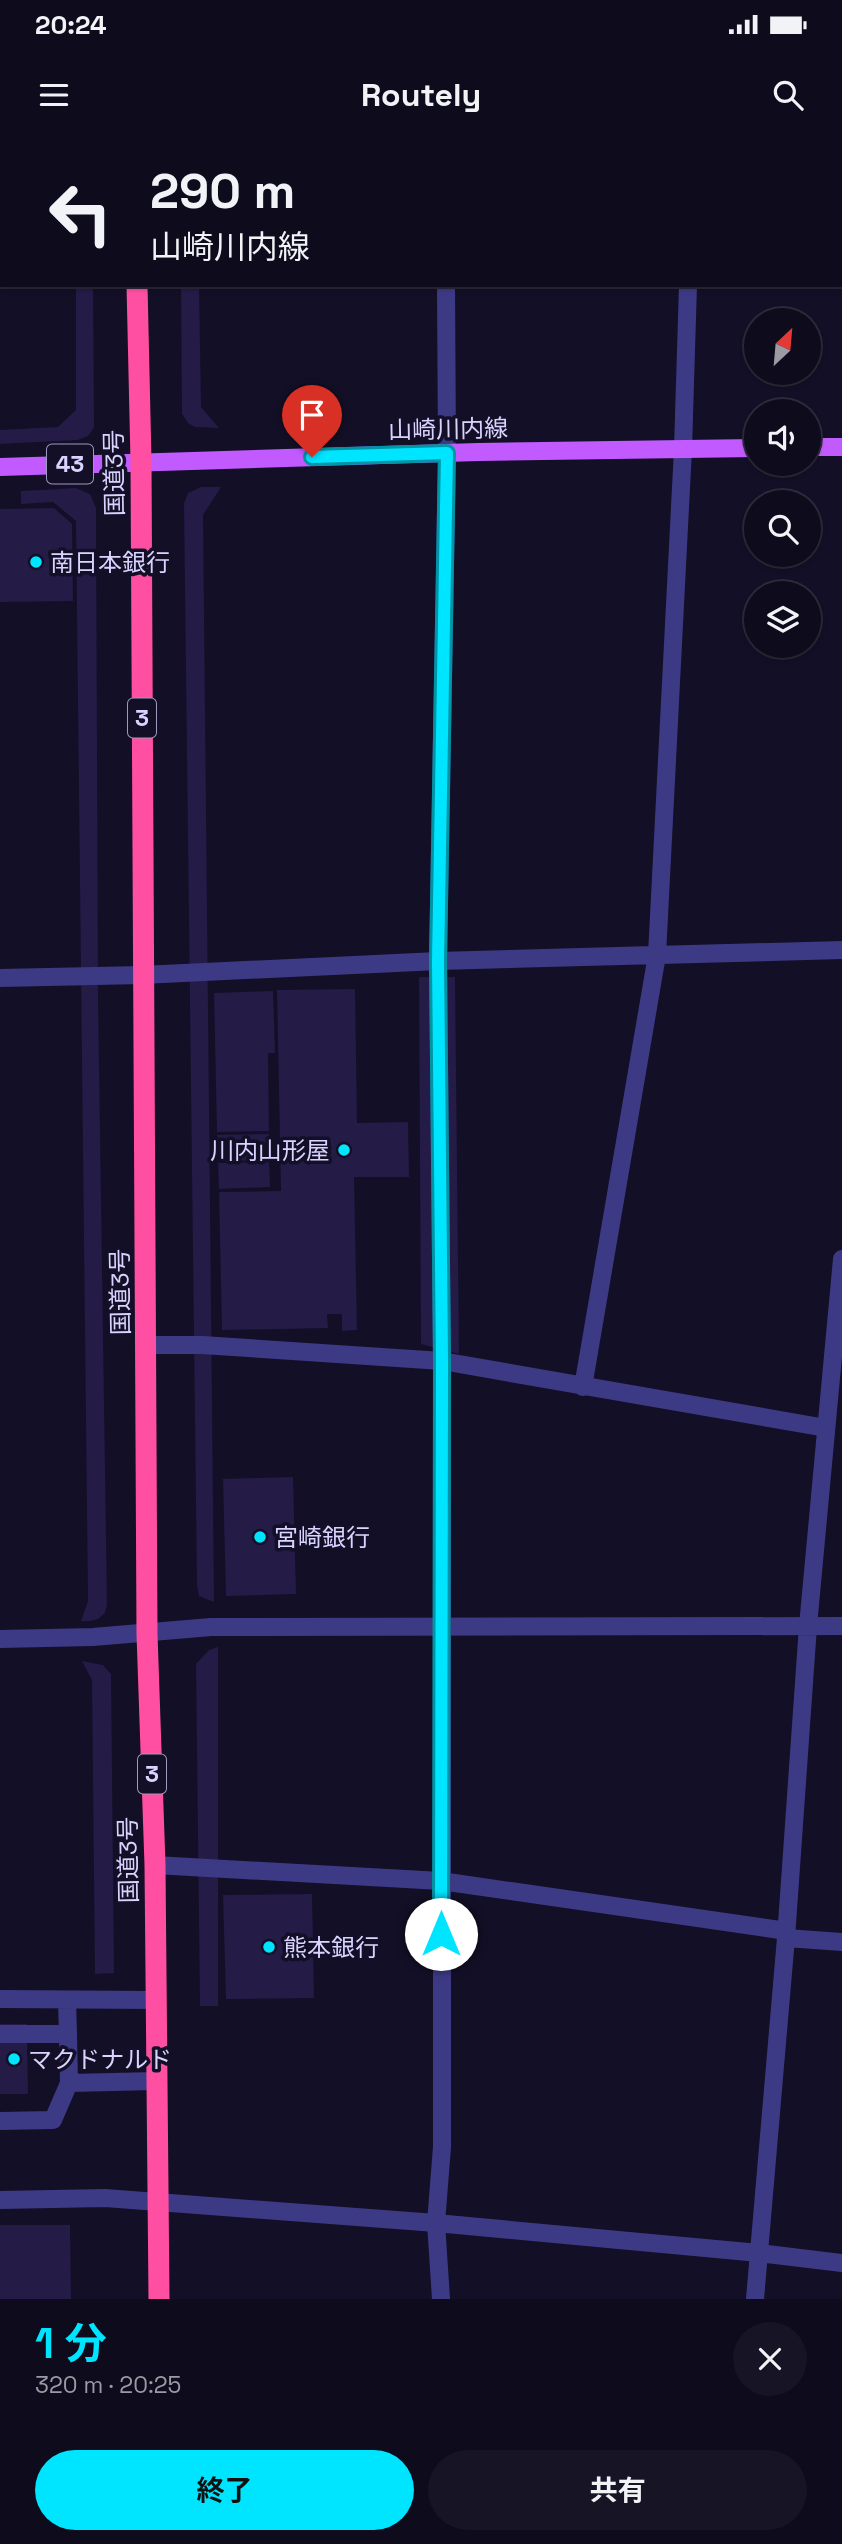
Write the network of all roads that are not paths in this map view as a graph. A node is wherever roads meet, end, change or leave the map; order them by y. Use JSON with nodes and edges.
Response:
{"nodes":[{"id":1,"x":137,"y":287,"type":"edge"},
{"id":2,"x":446,"y":287,"type":"edge"},
{"id":3,"x":688,"y":287,"type":"edge"},
{"id":4,"x":821,"y":447,"type":"edge"},
{"id":5,"x":842,"y":447,"type":"edge"},
{"id":6,"x":744,"y":448,"type":"edge"},
{"id":7,"x":682,"y":449,"type":"junction"},
{"id":8,"x":447,"y":453,"type":"junction"},
{"id":9,"x":141,"y":461,"type":"junction"},
{"id":10,"x":0,"y":467,"type":"edge"},
{"id":11,"x":842,"y":950,"type":"edge"},
{"id":12,"x":657,"y":955,"type":"junction"},
{"id":13,"x":438,"y":961,"type":"junction"},
{"id":14,"x":142,"y":975,"type":"junction"},
{"id":15,"x":0,"y":978,"type":"edge"},
{"id":16,"x":842,"y":1259,"type":"edge"},
{"id":17,"x":146,"y":1345,"type":"junction"},
{"id":18,"x":442,"y":1361,"type":"junction"},
{"id":19,"x":583,"y":1387,"type":"junction"},
{"id":20,"x":826,"y":1428,"type":"junction"},
{"id":21,"x":440,"y":1626,"type":"junction"},
{"id":22,"x":808,"y":1626,"type":"junction"},
{"id":23,"x":842,"y":1626,"type":"edge"},
{"id":24,"x":147,"y":1634,"type":"junction"},
{"id":25,"x":0,"y":1639,"type":"edge"},
{"id":26,"x":155,"y":1865,"type":"junction"},
{"id":27,"x":441,"y":1881,"type":"junction"},
{"id":28,"x":786,"y":1935,"type":"junction"},
{"id":29,"x":842,"y":1942,"type":"edge"},
{"id":30,"x":0,"y":1999,"type":"edge"},
{"id":31,"x":68,"y":2000,"type":"junction"},
{"id":32,"x":155,"y":2000,"type":"junction"},
{"id":33,"x":0,"y":2034,"type":"edge"},
{"id":34,"x":68,"y":2034,"type":"junction"},
{"id":35,"x":156,"y":2081,"type":"junction"},
{"id":36,"x":69,"y":2082,"type":"junction"},
{"id":37,"x":0,"y":2121,"type":"edge"},
{"id":38,"x":0,"y":2200,"type":"edge"},
{"id":39,"x":157,"y":2203,"type":"junction"},
{"id":40,"x":436,"y":2223,"type":"junction"},
{"id":41,"x":759,"y":2252,"type":"junction"},
{"id":42,"x":842,"y":2263,"type":"edge"},
{"id":43,"x":159,"y":2299,"type":"edge"},
{"id":44,"x":441,"y":2299,"type":"edge"},
{"id":45,"x":755,"y":2299,"type":"edge"}],
"edges":[{"from":1,"to":9,"type":"highway","name":"国道3号","number":"3"},
{"from":2,"to":8,"type":"street"},
{"from":3,"to":7,"type":"street"},
{"from":4,"to":5,"type":"main road"},
{"from":6,"to":7,"type":"main road","name":"山崎川内線"},
{"from":7,"to":8,"type":"main road","name":"山崎川内線"},
{"from":7,"to":12,"type":"street"},
{"from":8,"to":9,"type":"main road","name":"山崎川内線"},
{"from":8,"to":13,"type":"street"},
{"from":9,"to":10,"type":"main road","number":"43"},
{"from":9,"to":14,"type":"highway","name":"国道3号","number":"3"},
{"from":11,"to":12,"type":"street"},
{"from":12,"to":13,"type":"street"},
{"from":12,"to":19,"type":"street"},
{"from":13,"to":14,"type":"street"},
{"from":13,"to":18,"type":"street"},
{"from":14,"to":15,"type":"street"},
{"from":14,"to":17,"type":"highway","name":"国道3号","number":"3"},
{"from":16,"to":20,"type":"street"},
{"from":17,"to":18,"type":"street"},
{"from":17,"to":24,"type":"highway","name":"国道3号","number":"3"},
{"from":18,"to":19,"type":"street"},
{"from":18,"to":21,"type":"street"},
{"from":19,"to":20,"type":"street"},
{"from":20,"to":22,"type":"street"},
{"from":21,"to":22,"type":"street"},
{"from":21,"to":24,"type":"street"},
{"from":21,"to":27,"type":"street"},
{"from":22,"to":23,"type":"street"},
{"from":22,"to":28,"type":"street"},
{"from":24,"to":25,"type":"street"},
{"from":24,"to":26,"type":"highway","name":"国道3号","number":"3"},
{"from":26,"to":27,"type":"street"},
{"from":26,"to":32,"type":"highway","name":"国道3号","number":"3"},
{"from":27,"to":28,"type":"street"},
{"from":27,"to":40,"type":"street"},
{"from":28,"to":29,"type":"street"},
{"from":28,"to":41,"type":"street"},
{"from":30,"to":31,"type":"street"},
{"from":31,"to":32,"type":"street"},
{"from":31,"to":34,"type":"street"},
{"from":32,"to":35,"type":"highway","name":"国道3号","number":"3"},
{"from":33,"to":34,"type":"street"},
{"from":34,"to":36,"type":"street"},
{"from":35,"to":36,"type":"street"},
{"from":35,"to":39,"type":"highway","name":"国道3号","number":"3"},
{"from":36,"to":37,"type":"street"},
{"from":38,"to":39,"type":"street"},
{"from":39,"to":40,"type":"street"},
{"from":39,"to":43,"type":"highway","name":"国道3号","number":"3"},
{"from":40,"to":41,"type":"street"},
{"from":40,"to":44,"type":"street"},
{"from":41,"to":42,"type":"street"},
{"from":41,"to":45,"type":"street"}]}
